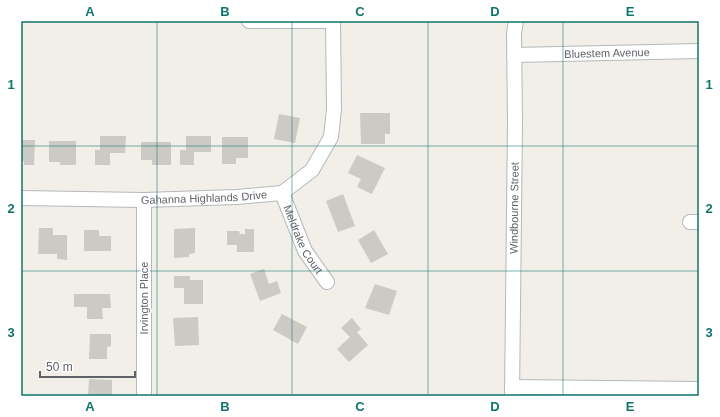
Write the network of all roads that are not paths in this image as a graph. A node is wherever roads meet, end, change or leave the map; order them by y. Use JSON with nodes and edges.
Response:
{"nodes":[{"id":1,"x":249,"y":21,"type":"edge"},
{"id":2,"x":333,"y":21,"type":"edge"},
{"id":3,"x":516,"y":21,"type":"edge"},
{"id":4,"x":699,"y":51,"type":"edge"},
{"id":5,"x":514,"y":55,"type":"junction"},
{"id":6,"x":282,"y":194,"type":"junction"},
{"id":7,"x":21,"y":198,"type":"edge"},
{"id":8,"x":144,"y":200,"type":"junction"},
{"id":9,"x":327,"y":282,"type":"dead end"},
{"id":10,"x":699,"y":389,"type":"edge"},
{"id":11,"x":512,"y":392,"type":"edge"},
{"id":12,"x":144,"y":396,"type":"edge"}],
"edges":[{"from":1,"to":2,"type":"street"},
{"from":2,"to":6,"type":"street","name":"Gahanna Highlands Drive"},
{"from":3,"to":5,"type":"street","name":"Windbourne Street"},
{"from":4,"to":5,"type":"street","name":"Bluestem Avenue"},
{"from":5,"to":11,"type":"street","name":"Windbourne Street"},
{"from":6,"to":8,"type":"street","name":"Gahanna Highlands Drive"},
{"from":6,"to":9,"type":"street","name":"Meldrake Court"},
{"from":7,"to":8,"type":"street","name":"Gahanna Highlands Drive"},
{"from":8,"to":12,"type":"street","name":"Irvington Place"},
{"from":10,"to":11,"type":"street"}]}
